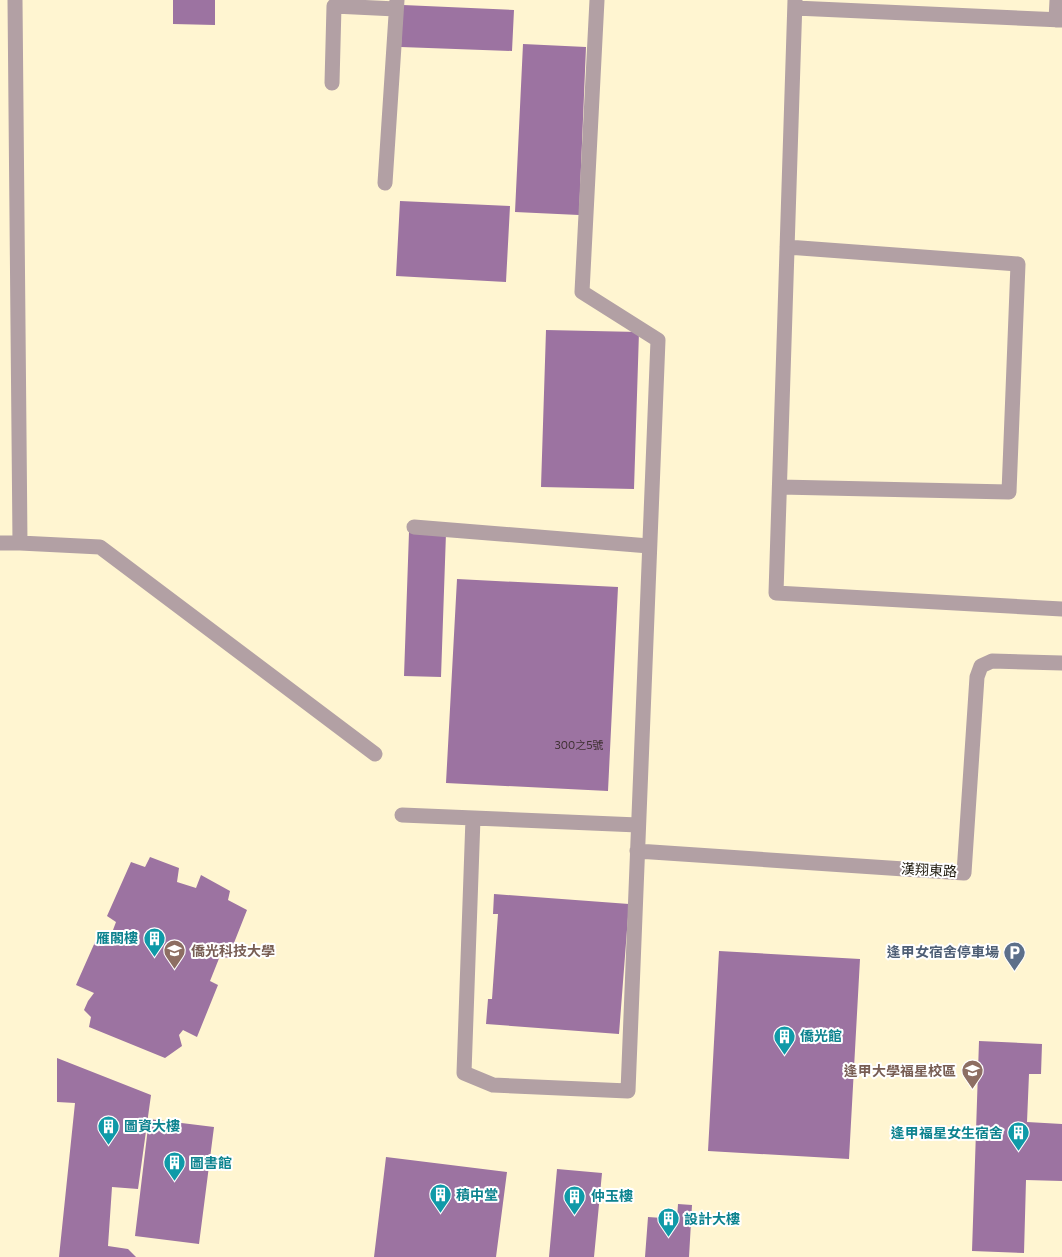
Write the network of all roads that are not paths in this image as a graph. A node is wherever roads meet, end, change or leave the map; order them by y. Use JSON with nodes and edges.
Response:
{"nodes":[{"id":1,"x":16,"y":0,"type":"edge"},
{"id":2,"x":597,"y":0,"type":"edge"},
{"id":3,"x":1057,"y":0,"type":"edge"},
{"id":4,"x":795,"y":4,"type":"edge"},
{"id":5,"x":396,"y":5,"type":"edge"},
{"id":6,"x":1059,"y":20,"type":"edge"},
{"id":7,"x":332,"y":83,"type":"dead end"},
{"id":8,"x":385,"y":184,"type":"dead end"},
{"id":9,"x":787,"y":248,"type":"junction"},
{"id":10,"x":780,"y":487,"type":"junction"},
{"id":11,"x":414,"y":527,"type":"dead end"},
{"id":12,"x":0,"y":542,"type":"edge"},
{"id":13,"x":20,"y":543,"type":"junction"},
{"id":14,"x":650,"y":546,"type":"junction"},
{"id":15,"x":1062,"y":609,"type":"edge"},
{"id":16,"x":1062,"y":663,"type":"edge"},
{"id":17,"x":375,"y":754,"type":"dead end"},
{"id":18,"x":402,"y":815,"type":"dead end"},
{"id":19,"x":473,"y":818,"type":"junction"},
{"id":20,"x":638,"y":825,"type":"junction"},
{"id":21,"x":637,"y":851,"type":"junction"}],
"edges":[{"from":1,"to":13,"type":"street"},
{"from":2,"to":14,"type":"street"},
{"from":3,"to":6,"type":"street"},
{"from":4,"to":6,"type":"street"},
{"from":4,"to":9,"type":"street"},
{"from":5,"to":7,"type":"street"},
{"from":5,"to":8,"type":"street"},
{"from":9,"to":10,"type":"street"},
{"from":9,"to":10,"type":"street"},
{"from":10,"to":15,"type":"street"},
{"from":11,"to":14,"type":"street"},
{"from":12,"to":13,"type":"street"},
{"from":13,"to":17,"type":"street"},
{"from":14,"to":20,"type":"street"},
{"from":16,"to":21,"type":"street","name":"漢翔東路"},
{"from":18,"to":19,"type":"street"},
{"from":19,"to":20,"type":"street"},
{"from":19,"to":21,"type":"street"},
{"from":20,"to":21,"type":"street"}]}
